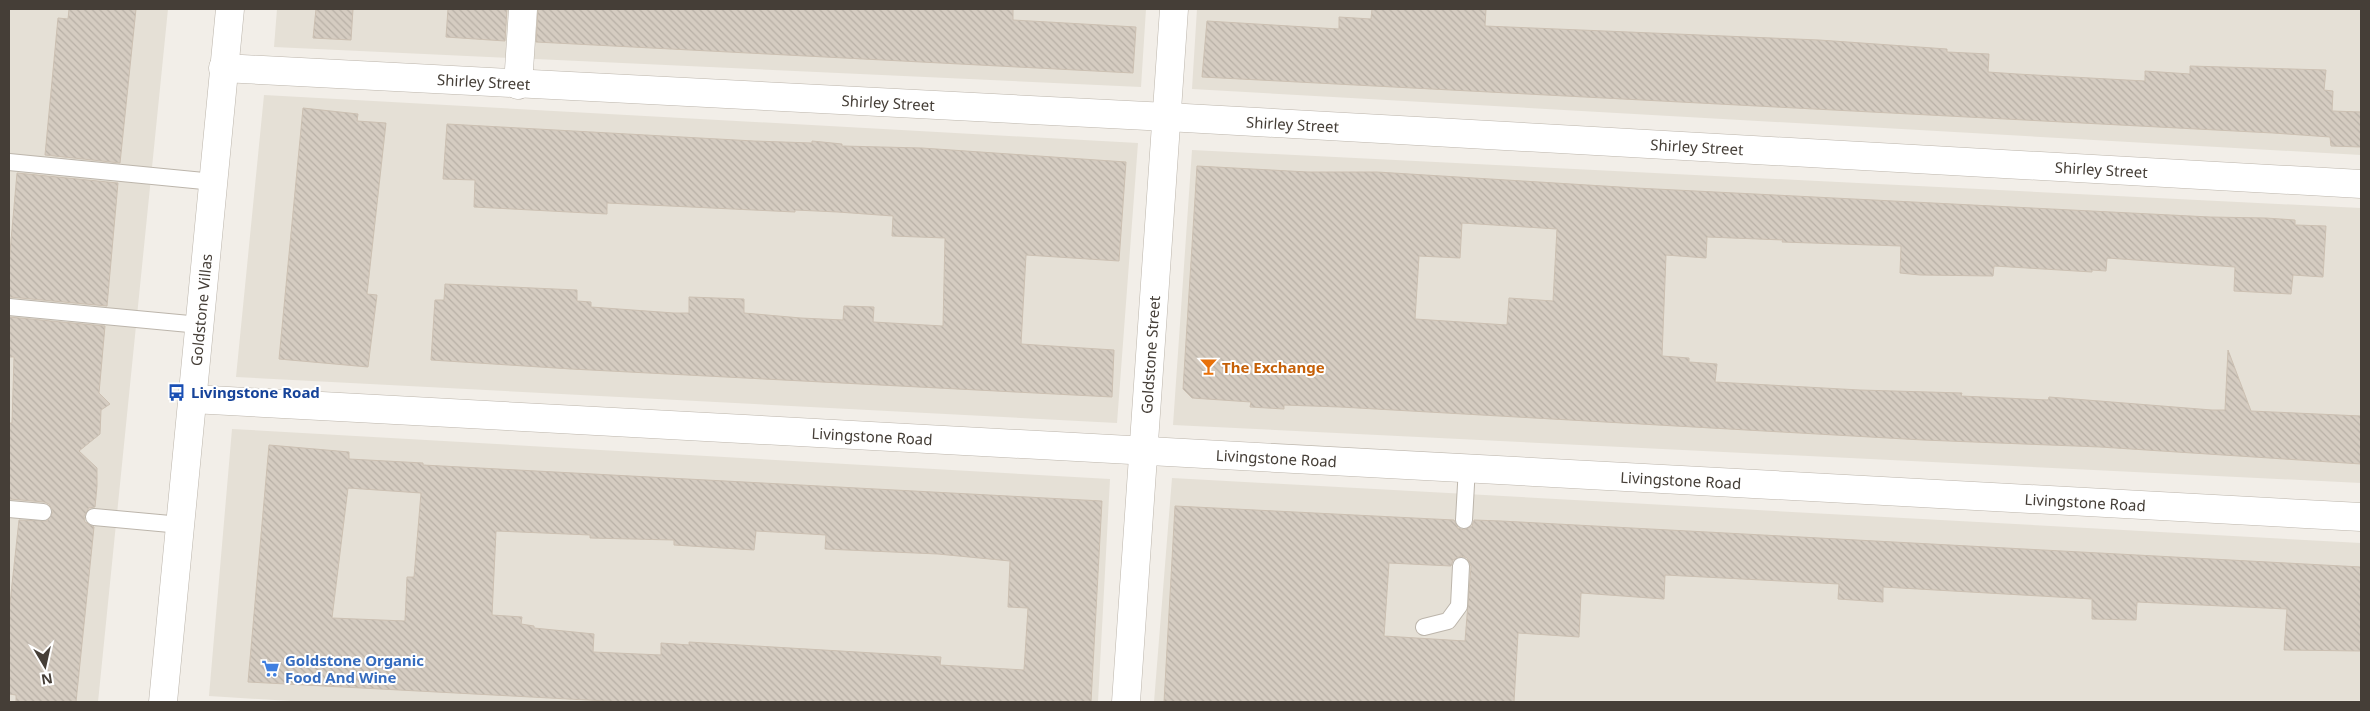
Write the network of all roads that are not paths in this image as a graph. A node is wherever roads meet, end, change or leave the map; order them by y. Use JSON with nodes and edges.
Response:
{"nodes":[{"id":1,"x":230,"y":9,"type":"edge"},
{"id":2,"x":523,"y":9,"type":"edge"},
{"id":3,"x":1174,"y":9,"type":"edge"},
{"id":4,"x":223,"y":68,"type":"junction"},
{"id":5,"x":518,"y":85,"type":"junction"},
{"id":6,"x":1167,"y":117,"type":"junction"},
{"id":7,"x":9,"y":162,"type":"edge"},
{"id":8,"x":214,"y":182,"type":"junction"},
{"id":9,"x":2361,"y":184,"type":"edge"},
{"id":10,"x":9,"y":307,"type":"edge"},
{"id":11,"x":200,"y":325,"type":"junction"},
{"id":12,"x":192,"y":399,"type":"junction"},
{"id":13,"x":1144,"y":449,"type":"junction"},
{"id":14,"x":1466,"y":467,"type":"junction"},
{"id":15,"x":9,"y":509,"type":"edge"},
{"id":16,"x":43,"y":512,"type":"dead end"},
{"id":17,"x":2361,"y":516,"type":"edge"},
{"id":18,"x":94,"y":517,"type":"dead end"},
{"id":19,"x":1464,"y":520,"type":"dead end"},
{"id":20,"x":180,"y":525,"type":"junction"},
{"id":21,"x":1461,"y":566,"type":"dead end"},
{"id":22,"x":1424,"y":627,"type":"dead end"},
{"id":23,"x":163,"y":702,"type":"edge"},
{"id":24,"x":1126,"y":702,"type":"edge"}],
"edges":[{"from":1,"to":4,"type":"street","name":"Goldstone Villas"},
{"from":2,"to":5,"type":"street"},
{"from":3,"to":6,"type":"street","name":"Goldstone Street"},
{"from":4,"to":5,"type":"street","name":"Shirley Street"},
{"from":4,"to":8,"type":"street","name":"Goldstone Villas"},
{"from":5,"to":6,"type":"street","name":"Shirley Street"},
{"from":6,"to":9,"type":"street","name":"Shirley Street"},
{"from":6,"to":13,"type":"street","name":"Goldstone Street"},
{"from":7,"to":8,"type":"lane"},
{"from":8,"to":11,"type":"street","name":"Goldstone Villas"},
{"from":10,"to":11,"type":"lane"},
{"from":11,"to":12,"type":"street","name":"Goldstone Villas"},
{"from":12,"to":13,"type":"street","name":"Livingstone Road"},
{"from":12,"to":20,"type":"street","name":"Goldstone Villas"},
{"from":13,"to":14,"type":"street","name":"Livingstone Road"},
{"from":13,"to":24,"type":"street","name":"Goldstone Street"},
{"from":14,"to":17,"type":"street","name":"Livingstone Road"},
{"from":14,"to":19,"type":"lane"},
{"from":15,"to":16,"type":"lane"},
{"from":18,"to":20,"type":"lane"},
{"from":20,"to":23,"type":"street","name":"Goldstone Villas"},
{"from":21,"to":22,"type":"lane"}]}
